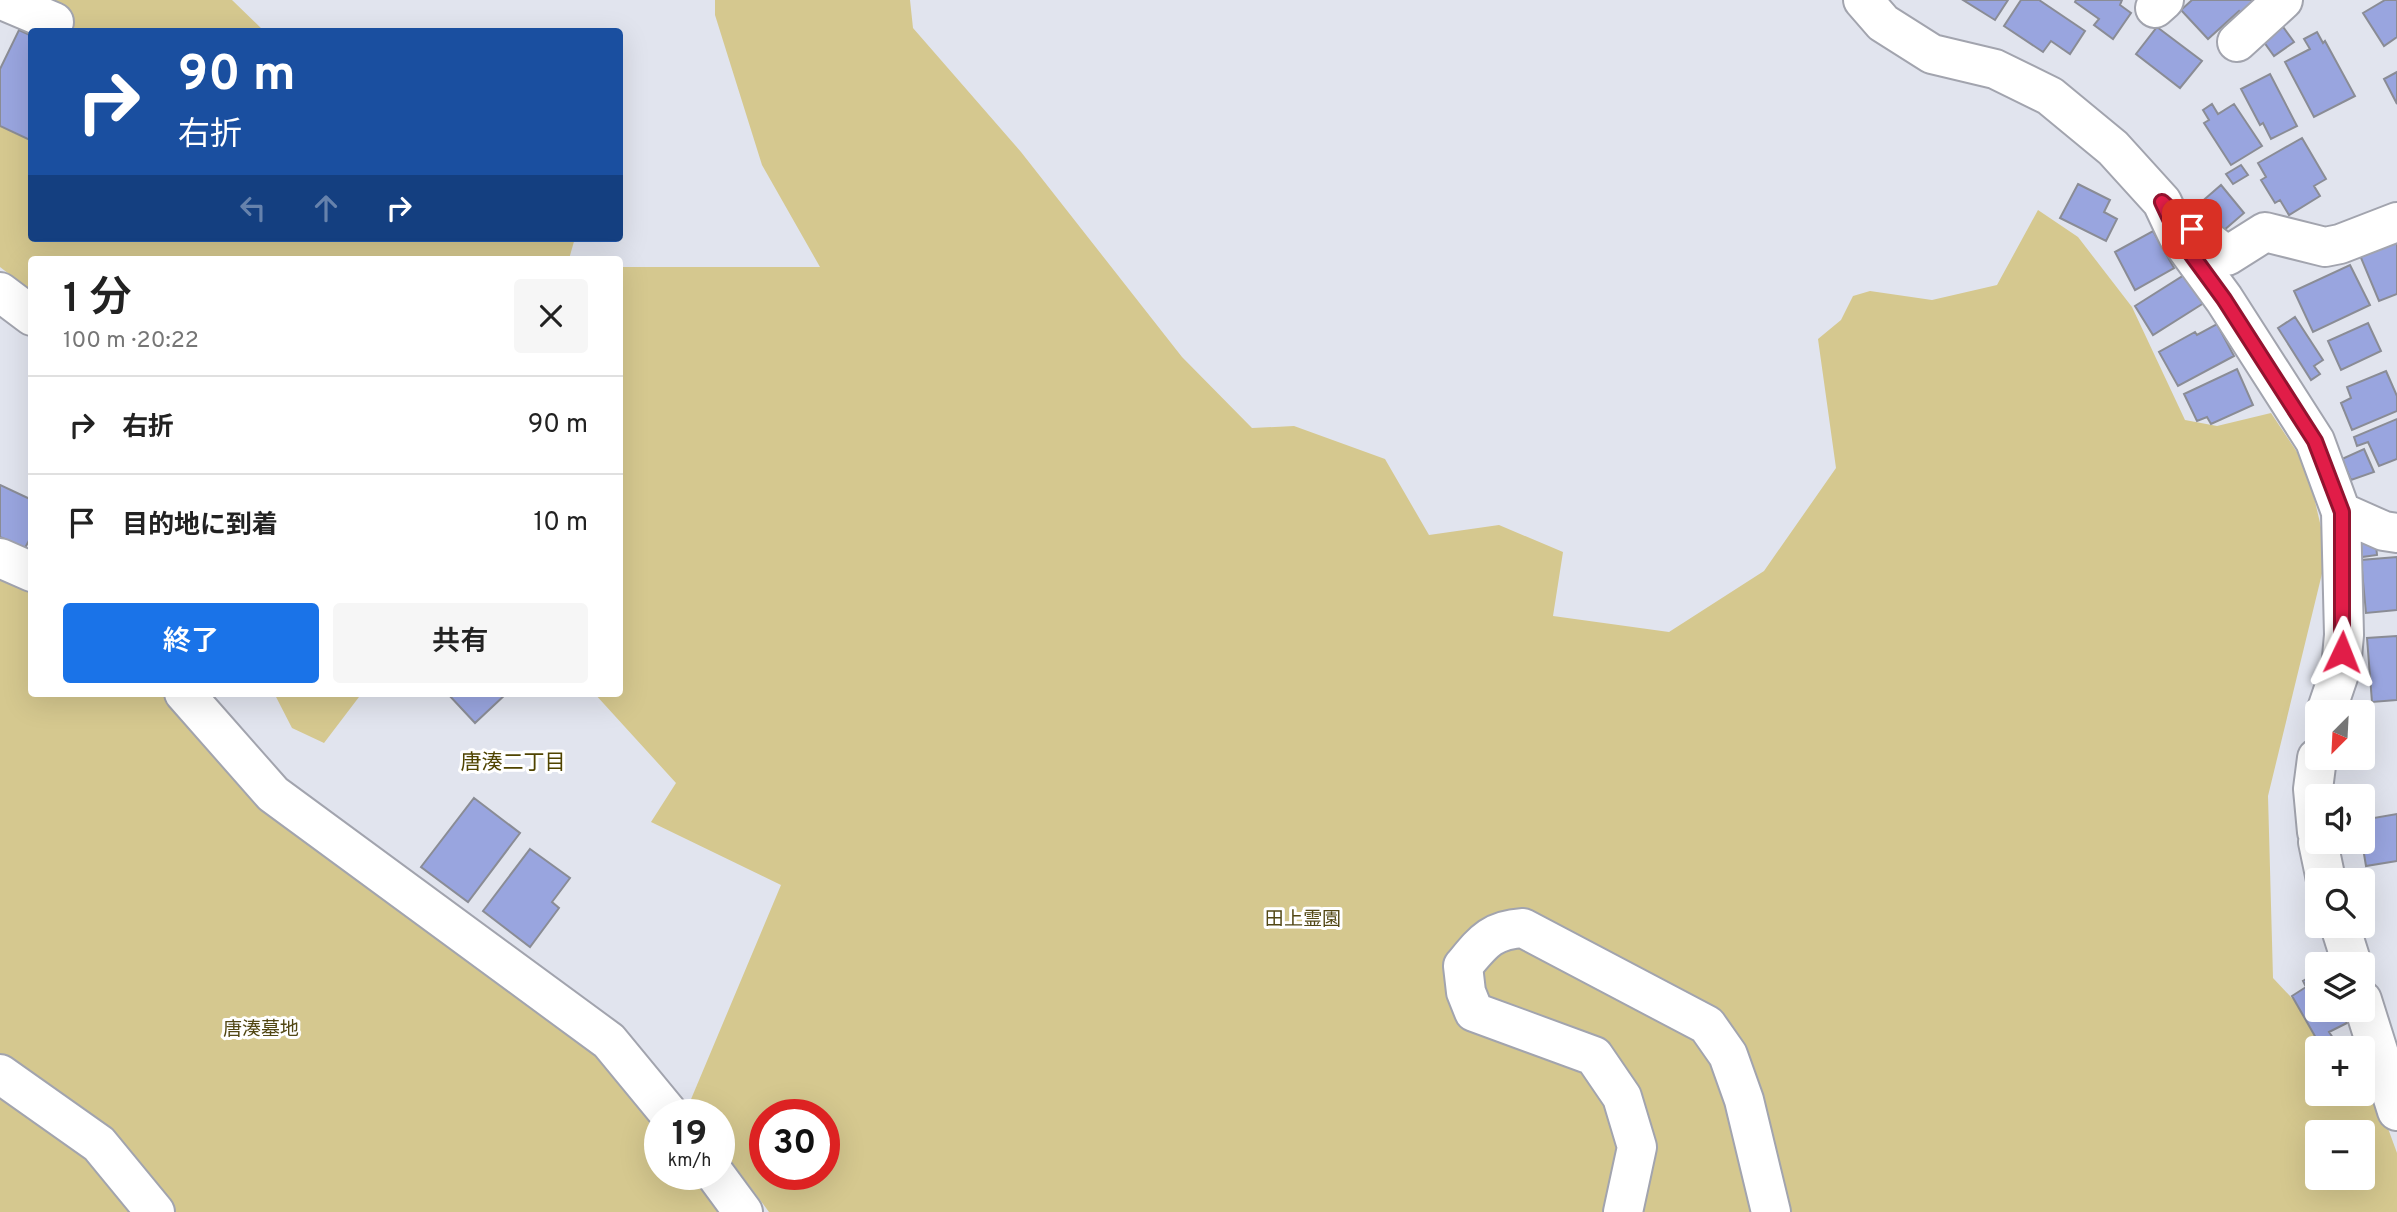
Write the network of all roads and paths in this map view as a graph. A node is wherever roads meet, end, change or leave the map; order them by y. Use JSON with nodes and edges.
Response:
{"nodes":[{"id":1,"x":2,"y":0,"type":"edge"},
{"id":2,"x":1863,"y":0,"type":"edge"},
{"id":3,"x":2283,"y":0,"type":"edge"},
{"id":4,"x":54,"y":22,"type":"dead end"},
{"id":5,"x":2237,"y":42,"type":"dead end"},
{"id":6,"x":2162,"y":202,"type":"junction"},
{"id":7,"x":2397,"y":222,"type":"edge"},
{"id":8,"x":0,"y":292,"type":"edge"},
{"id":9,"x":28,"y":313,"type":"edge"},
{"id":10,"x":2342,"y":512,"type":"junction"},
{"id":11,"x":2397,"y":533,"type":"edge"},
{"id":12,"x":0,"y":558,"type":"edge"},
{"id":13,"x":28,"y":570,"type":"edge"},
{"id":14,"x":188,"y":697,"type":"edge"},
{"id":15,"x":2330,"y":700,"type":"edge"},
{"id":16,"x":2369,"y":1022,"type":"edge"},
{"id":17,"x":0,"y":1074,"type":"edge"},
{"id":18,"x":657,"y":1099,"type":"edge"},
{"id":19,"x":2395,"y":1101,"type":"edge"},
{"id":20,"x":727,"y":1190,"type":"edge"},
{"id":21,"x":155,"y":1212,"type":"edge"},
{"id":22,"x":743,"y":1212,"type":"edge"},
{"id":23,"x":1623,"y":1212,"type":"edge"},
{"id":24,"x":1770,"y":1212,"type":"edge"}],
"edges":[{"from":1,"to":4,"type":"street"},
{"from":2,"to":6,"type":"street"},
{"from":3,"to":5,"type":"street"},
{"from":6,"to":7,"type":"street"},
{"from":6,"to":10,"type":"street"},
{"from":8,"to":9,"type":"street"},
{"from":10,"to":11,"type":"street"},
{"from":10,"to":15,"type":"street"},
{"from":12,"to":13,"type":"street"},
{"from":14,"to":18,"type":"street"},
{"from":16,"to":19,"type":"street"},
{"from":17,"to":21,"type":"street"},
{"from":20,"to":22,"type":"street"},
{"from":23,"to":24,"type":"street"}]}
